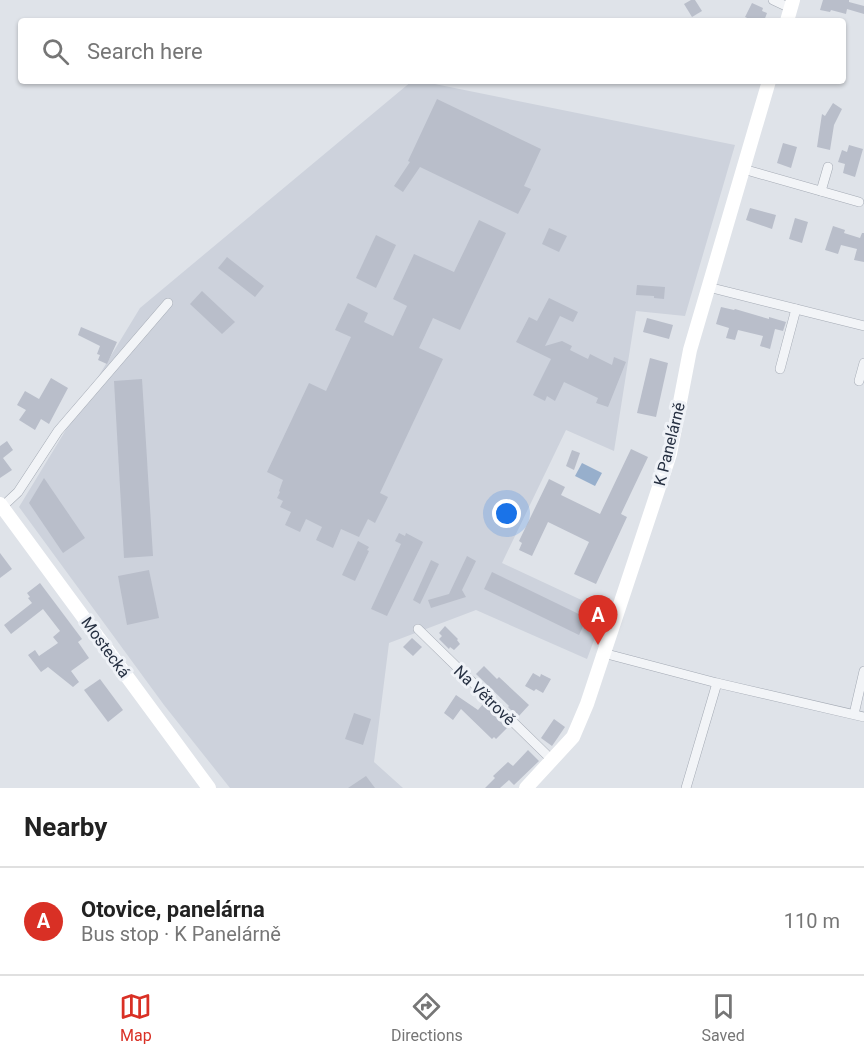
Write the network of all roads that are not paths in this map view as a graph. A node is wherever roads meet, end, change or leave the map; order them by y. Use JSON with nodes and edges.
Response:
{"nodes":[{"id":1,"x":773,"y":0,"type":"edge"},
{"id":2,"x":790,"y":10,"type":"edge"},
{"id":3,"x":768,"y":84,"type":"edge"},
{"id":4,"x":828,"y":167,"type":"dead end"},
{"id":5,"x":743,"y":169,"type":"junction"},
{"id":6,"x":821,"y":191,"type":"junction"},
{"id":7,"x":859,"y":202,"type":"dead end"},
{"id":8,"x":708,"y":287,"type":"junction"},
{"id":9,"x":168,"y":303,"type":"dead end"},
{"id":10,"x":796,"y":309,"type":"junction"},
{"id":11,"x":864,"y":327,"type":"edge"},
{"id":12,"x":864,"y":363,"type":"edge"},
{"id":13,"x":780,"y":369,"type":"dead end"},
{"id":14,"x":859,"y":381,"type":"dead end"},
{"id":15,"x":1,"y":505,"type":"edge"},
{"id":16,"x":418,"y":629,"type":"dead end"},
{"id":17,"x":603,"y":653,"type":"junction"},
{"id":18,"x":864,"y":671,"type":"edge"},
{"id":19,"x":717,"y":683,"type":"junction"},
{"id":20,"x":854,"y":714,"type":"junction"},
{"id":21,"x":864,"y":717,"type":"edge"},
{"id":22,"x":552,"y":760,"type":"junction"},
{"id":23,"x":209,"y":788,"type":"edge"},
{"id":24,"x":526,"y":788,"type":"edge"},
{"id":25,"x":686,"y":788,"type":"edge"}],
"edges":[{"from":1,"to":2,"type":"street"},
{"from":3,"to":5,"type":"street","name":"K Panelárně"},
{"from":4,"to":6,"type":"street"},
{"from":5,"to":6,"type":"street"},
{"from":5,"to":8,"type":"street","name":"K Panelárně"},
{"from":6,"to":7,"type":"street"},
{"from":8,"to":10,"type":"street"},
{"from":8,"to":17,"type":"street","name":"K Panelárně"},
{"from":9,"to":15,"type":"street","name":"Mostecká"},
{"from":10,"to":11,"type":"street"},
{"from":10,"to":13,"type":"street"},
{"from":12,"to":14,"type":"street"},
{"from":15,"to":23,"type":"street","name":"Mostecká"},
{"from":16,"to":22,"type":"street","name":"Na Větrově"},
{"from":17,"to":19,"type":"street"},
{"from":17,"to":22,"type":"street","name":"K Panelárně"},
{"from":18,"to":20,"type":"street"},
{"from":19,"to":20,"type":"street"},
{"from":19,"to":25,"type":"street"},
{"from":20,"to":21,"type":"street"},
{"from":22,"to":24,"type":"street","name":"K Panelárně"}]}
